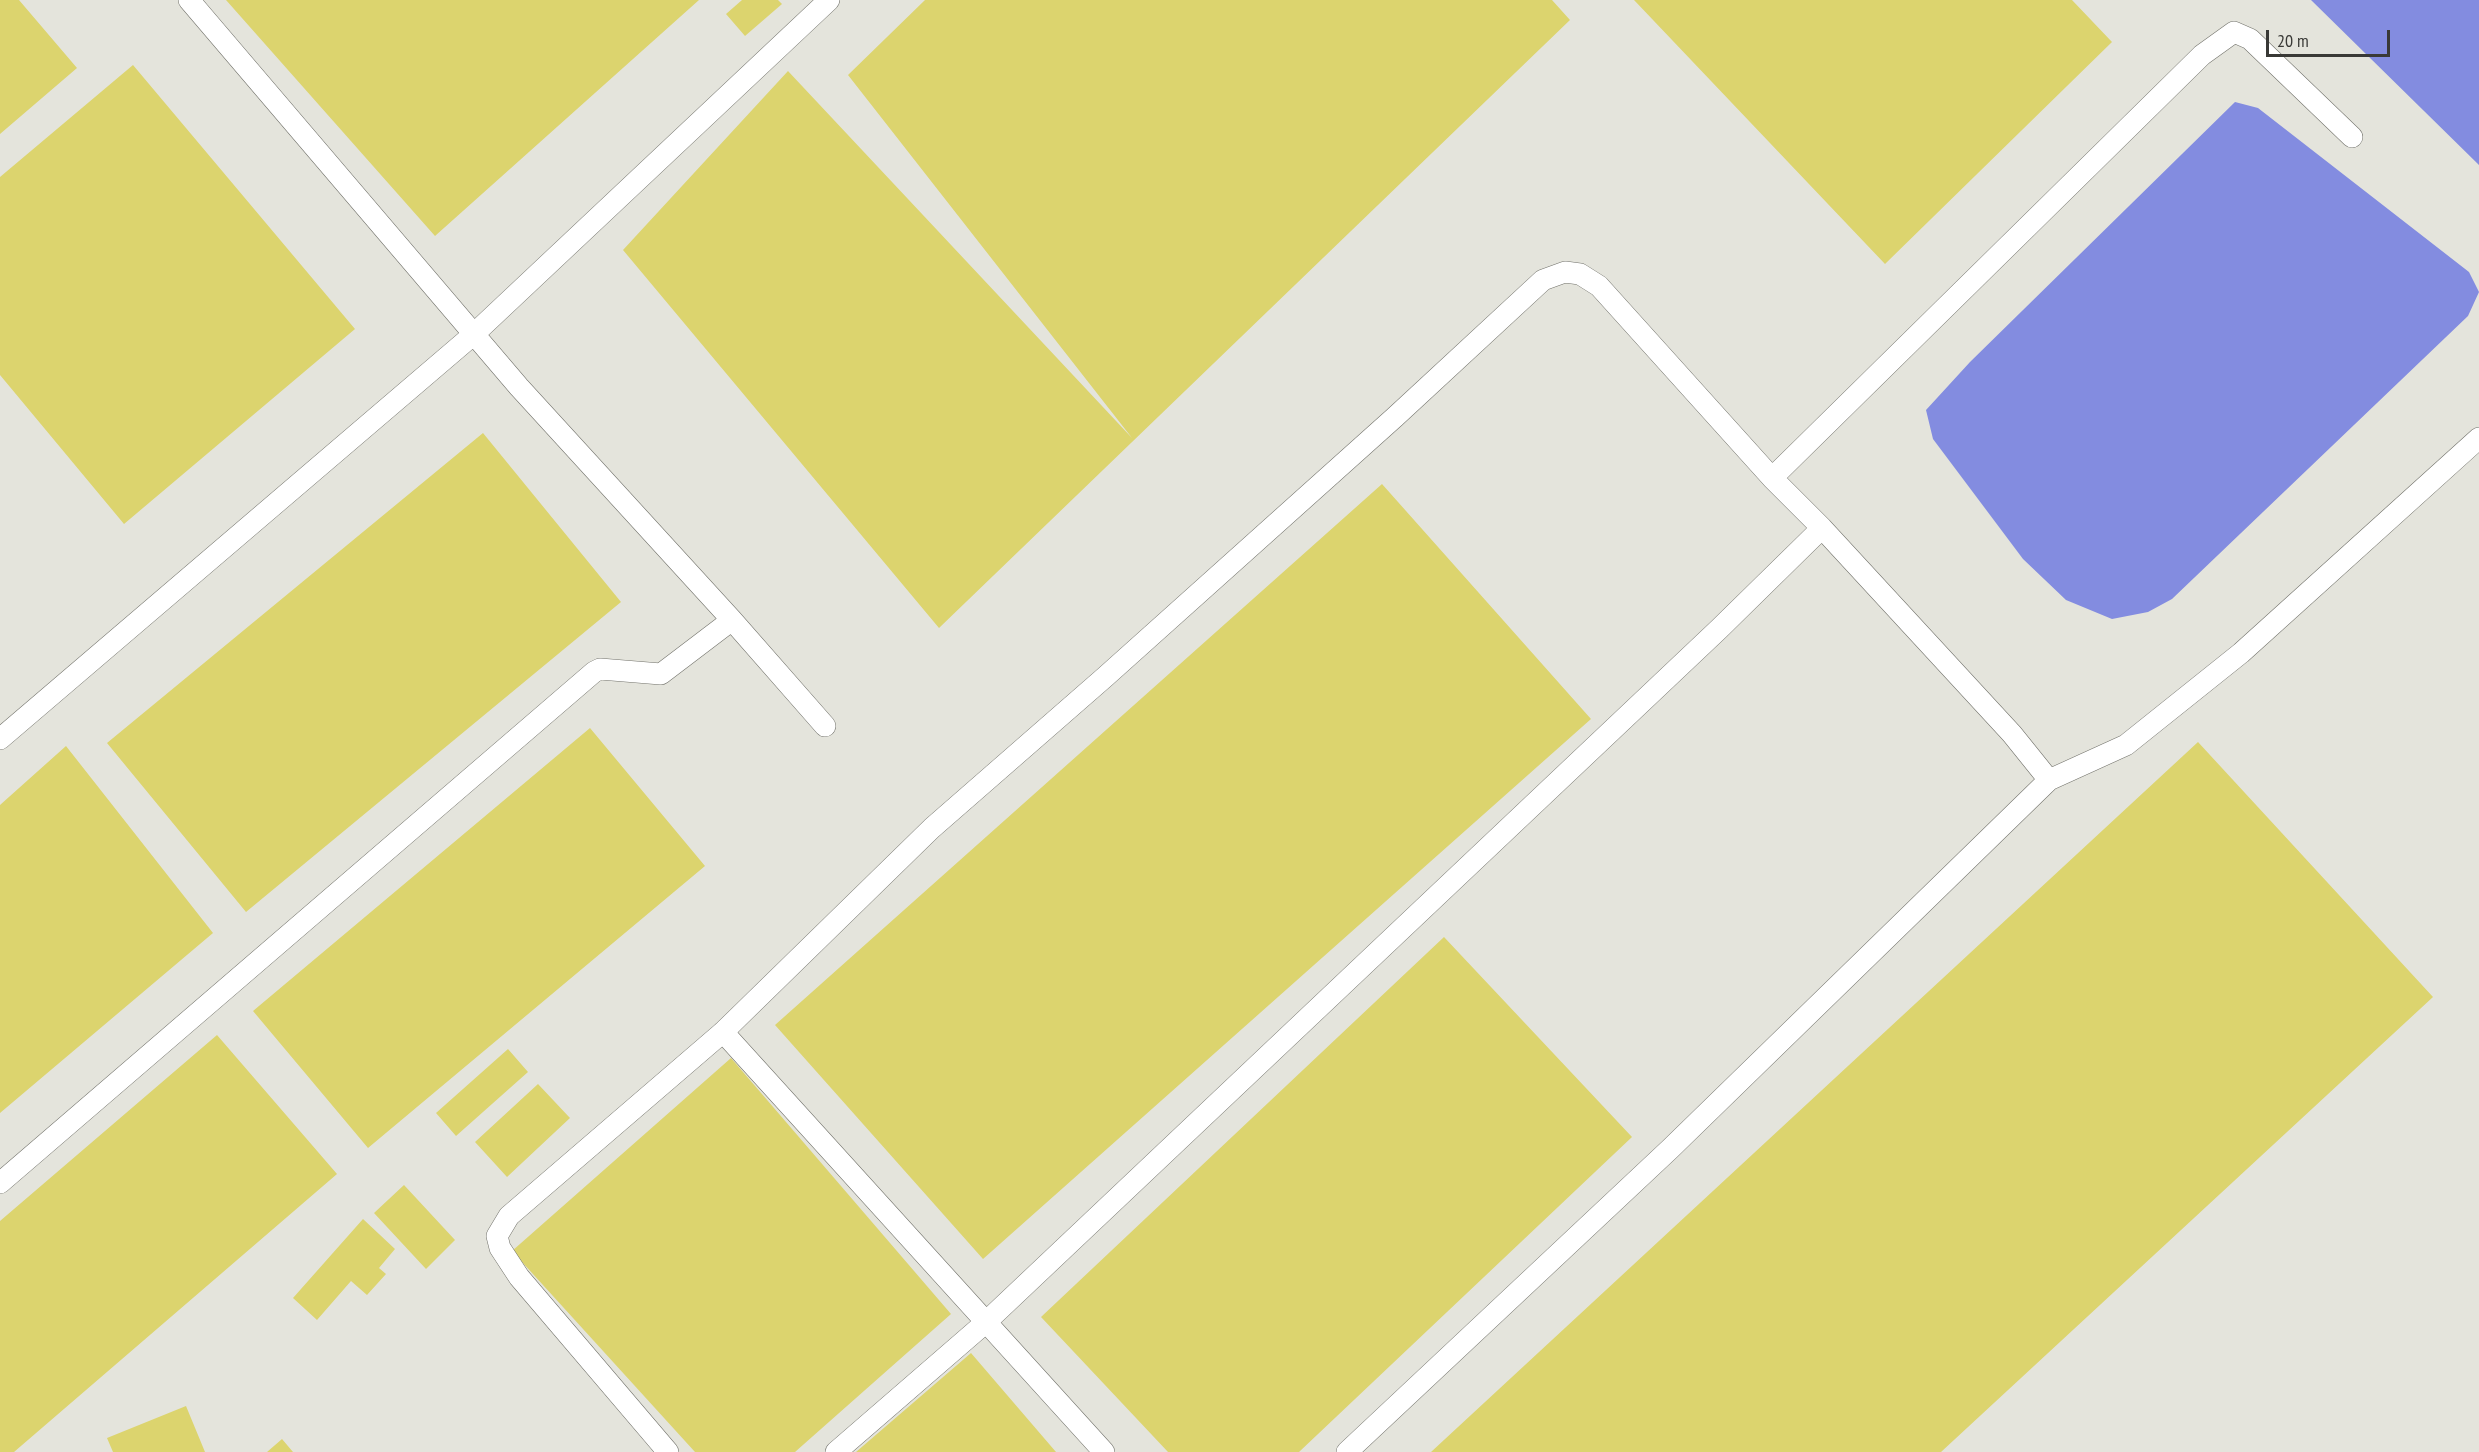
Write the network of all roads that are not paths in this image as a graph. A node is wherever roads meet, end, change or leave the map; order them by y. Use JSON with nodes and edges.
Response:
{"nodes":[{"id":1,"x":189,"y":0,"type":"edge"},
{"id":2,"x":829,"y":0,"type":"edge"},
{"id":3,"x":2352,"y":137,"type":"dead end"},
{"id":4,"x":474,"y":334,"type":"junction"},
{"id":5,"x":2479,"y":438,"type":"edge"},
{"id":6,"x":1772,"y":478,"type":"junction"},
{"id":7,"x":1822,"y":528,"type":"junction"},
{"id":8,"x":732,"y":620,"type":"junction"},
{"id":9,"x":825,"y":726,"type":"dead end"},
{"id":10,"x":0,"y":739,"type":"edge"},
{"id":11,"x":2049,"y":780,"type":"junction"},
{"id":12,"x":723,"y":1032,"type":"junction"},
{"id":13,"x":0,"y":1183,"type":"edge"},
{"id":14,"x":985,"y":1323,"type":"junction"},
{"id":15,"x":668,"y":1452,"type":"edge"},
{"id":16,"x":836,"y":1452,"type":"edge"},
{"id":17,"x":1104,"y":1452,"type":"edge"},
{"id":18,"x":1347,"y":1452,"type":"edge"}],
"edges":[{"from":1,"to":4,"type":"lane"},
{"from":2,"to":4,"type":"lane"},
{"from":3,"to":6,"type":"lane"},
{"from":4,"to":8,"type":"lane"},
{"from":4,"to":10,"type":"lane"},
{"from":5,"to":11,"type":"lane"},
{"from":6,"to":7,"type":"lane"},
{"from":6,"to":12,"type":"lane"},
{"from":7,"to":11,"type":"lane"},
{"from":7,"to":14,"type":"lane"},
{"from":8,"to":9,"type":"lane"},
{"from":8,"to":13,"type":"lane"},
{"from":11,"to":18,"type":"lane"},
{"from":12,"to":14,"type":"lane"},
{"from":12,"to":15,"type":"lane"},
{"from":14,"to":16,"type":"lane"},
{"from":14,"to":17,"type":"lane"}]}
